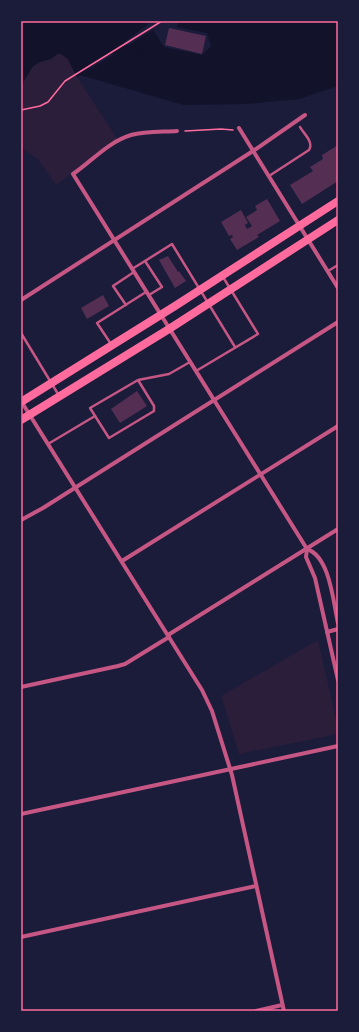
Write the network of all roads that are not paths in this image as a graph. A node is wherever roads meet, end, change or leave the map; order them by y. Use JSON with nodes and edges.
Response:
{"nodes":[{"id":1,"x":305,"y":115,"type":"dead end"},
{"id":2,"x":300,"y":127,"type":"dead end"},
{"id":3,"x":239,"y":128,"type":"road end"},
{"id":4,"x":177,"y":131,"type":"dead end"},
{"id":5,"x":252,"y":151,"type":"junction"},
{"id":6,"x":268,"y":176,"type":"junction"},
{"id":7,"x":338,"y":201,"type":"edge"},
{"id":8,"x":338,"y":220,"type":"edge"},
{"id":9,"x":299,"y":226,"type":"junction"},
{"id":10,"x":113,"y":239,"type":"junction"},
{"id":11,"x":308,"y":240,"type":"junction"},
{"id":12,"x":145,"y":261,"type":"junction"},
{"id":13,"x":338,"y":265,"type":"edge"},
{"id":14,"x":133,"y":271,"type":"junction"},
{"id":15,"x":328,"y":271,"type":"junction"},
{"id":16,"x":222,"y":276,"type":"junction"},
{"id":17,"x":338,"y":287,"type":"edge"},
{"id":18,"x":201,"y":289,"type":"junction"},
{"id":19,"x":231,"y":289,"type":"junction"},
{"id":20,"x":147,"y":293,"type":"junction"},
{"id":21,"x":21,"y":300,"type":"edge"},
{"id":22,"x":208,"y":304,"type":"junction"},
{"id":23,"x":126,"y":305,"type":"junction"},
{"id":24,"x":160,"y":315,"type":"junction"},
{"id":25,"x":338,"y":322,"type":"edge"},
{"id":26,"x":169,"y":328,"type":"junction"},
{"id":27,"x":21,"y":333,"type":"edge"},
{"id":28,"x":112,"y":345,"type":"junction"},
{"id":29,"x":236,"y":347,"type":"junction"},
{"id":30,"x":190,"y":362,"type":"junction"},
{"id":31,"x":196,"y":371,"type":"junction"},
{"id":32,"x":138,"y":380,"type":"junction"},
{"id":33,"x":52,"y":383,"type":"junction"},
{"id":34,"x":60,"y":396,"type":"junction"},
{"id":35,"x":21,"y":401,"type":"edge"},
{"id":36,"x":214,"y":401,"type":"junction"},
{"id":37,"x":30,"y":415,"type":"junction"},
{"id":38,"x":95,"y":416,"type":"junction"},
{"id":39,"x":21,"y":420,"type":"edge"},
{"id":40,"x":338,"y":426,"type":"edge"},
{"id":41,"x":48,"y":444,"type":"junction"},
{"id":42,"x":261,"y":475,"type":"junction"},
{"id":43,"x":75,"y":487,"type":"junction"},
{"id":44,"x":21,"y":520,"type":"edge"},
{"id":45,"x":338,"y":529,"type":"edge"},
{"id":46,"x":307,"y":549,"type":"junction"},
{"id":47,"x":122,"y":561,"type":"junction"},
{"id":48,"x":338,"y":623,"type":"edge"},
{"id":49,"x":338,"y":630,"type":"edge"},
{"id":50,"x":327,"y":632,"type":"junction"},
{"id":51,"x":168,"y":636,"type":"junction"},
{"id":52,"x":338,"y":680,"type":"edge"},
{"id":53,"x":21,"y":687,"type":"edge"},
{"id":54,"x":338,"y":746,"type":"edge"},
{"id":55,"x":230,"y":769,"type":"junction"},
{"id":56,"x":21,"y":814,"type":"edge"},
{"id":57,"x":256,"y":886,"type":"junction"},
{"id":58,"x":21,"y":937,"type":"edge"},
{"id":59,"x":282,"y":1005,"type":"junction"},
{"id":60,"x":256,"y":1011,"type":"edge"},
{"id":61,"x":284,"y":1011,"type":"edge"}],
"edges":[{"from":1,"to":5,"type":"street"},
{"from":2,"to":6,"type":"lane"},
{"from":3,"to":5,"type":"street"},
{"from":4,"to":10,"type":"street"},
{"from":5,"to":6,"type":"street"},
{"from":5,"to":10,"type":"street"},
{"from":6,"to":9,"type":"street"},
{"from":7,"to":9,"type":"main road"},
{"from":8,"to":11,"type":"main road"},
{"from":9,"to":11,"type":"street"},
{"from":9,"to":16,"type":"main road"},
{"from":10,"to":14,"type":"street"},
{"from":10,"to":21,"type":"street"},
{"from":11,"to":15,"type":"street"},
{"from":11,"to":19,"type":"main road"},
{"from":12,"to":14,"type":"lane"},
{"from":12,"to":18,"type":"lane"},
{"from":12,"to":20,"type":"lane"},
{"from":13,"to":15,"type":"lane"},
{"from":14,"to":20,"type":"street"},
{"from":14,"to":23,"type":"lane"},
{"from":15,"to":17,"type":"street"},
{"from":16,"to":18,"type":"main road"},
{"from":16,"to":19,"type":"lane"},
{"from":18,"to":22,"type":"lane"},
{"from":18,"to":24,"type":"main road"},
{"from":19,"to":22,"type":"main road"},
{"from":19,"to":29,"type":"lane"},
{"from":20,"to":23,"type":"lane"},
{"from":20,"to":24,"type":"street"},
{"from":22,"to":26,"type":"main road"},
{"from":22,"to":29,"type":"lane"},
{"from":23,"to":28,"type":"lane"},
{"from":24,"to":26,"type":"street"},
{"from":24,"to":28,"type":"main road"},
{"from":25,"to":36,"type":"street"},
{"from":26,"to":30,"type":"street"},
{"from":26,"to":34,"type":"main road"},
{"from":27,"to":33,"type":"lane"},
{"from":28,"to":33,"type":"main road"},
{"from":29,"to":31,"type":"lane"},
{"from":30,"to":31,"type":"street"},
{"from":30,"to":32,"type":"lane"},
{"from":31,"to":36,"type":"street"},
{"from":32,"to":38,"type":"lane"},
{"from":32,"to":38,"type":"lane"},
{"from":33,"to":34,"type":"lane"},
{"from":33,"to":35,"type":"main road"},
{"from":34,"to":37,"type":"main road"},
{"from":35,"to":37,"type":"street"},
{"from":36,"to":42,"type":"street"},
{"from":36,"to":43,"type":"street"},
{"from":37,"to":39,"type":"main road"},
{"from":37,"to":41,"type":"street"},
{"from":38,"to":41,"type":"lane"},
{"from":40,"to":42,"type":"street"},
{"from":41,"to":43,"type":"street"},
{"from":42,"to":46,"type":"street"},
{"from":42,"to":47,"type":"street"},
{"from":43,"to":44,"type":"street"},
{"from":43,"to":47,"type":"street"},
{"from":45,"to":46,"type":"street"},
{"from":46,"to":48,"type":"street"},
{"from":46,"to":50,"type":"street"},
{"from":46,"to":51,"type":"street"},
{"from":47,"to":51,"type":"street"},
{"from":49,"to":50,"type":"street"},
{"from":50,"to":52,"type":"street"},
{"from":51,"to":53,"type":"street"},
{"from":51,"to":55,"type":"street"},
{"from":54,"to":55,"type":"street"},
{"from":55,"to":56,"type":"street"},
{"from":55,"to":57,"type":"street"},
{"from":57,"to":58,"type":"street"},
{"from":57,"to":59,"type":"street"},
{"from":59,"to":60,"type":"street"},
{"from":59,"to":61,"type":"street"}]}
